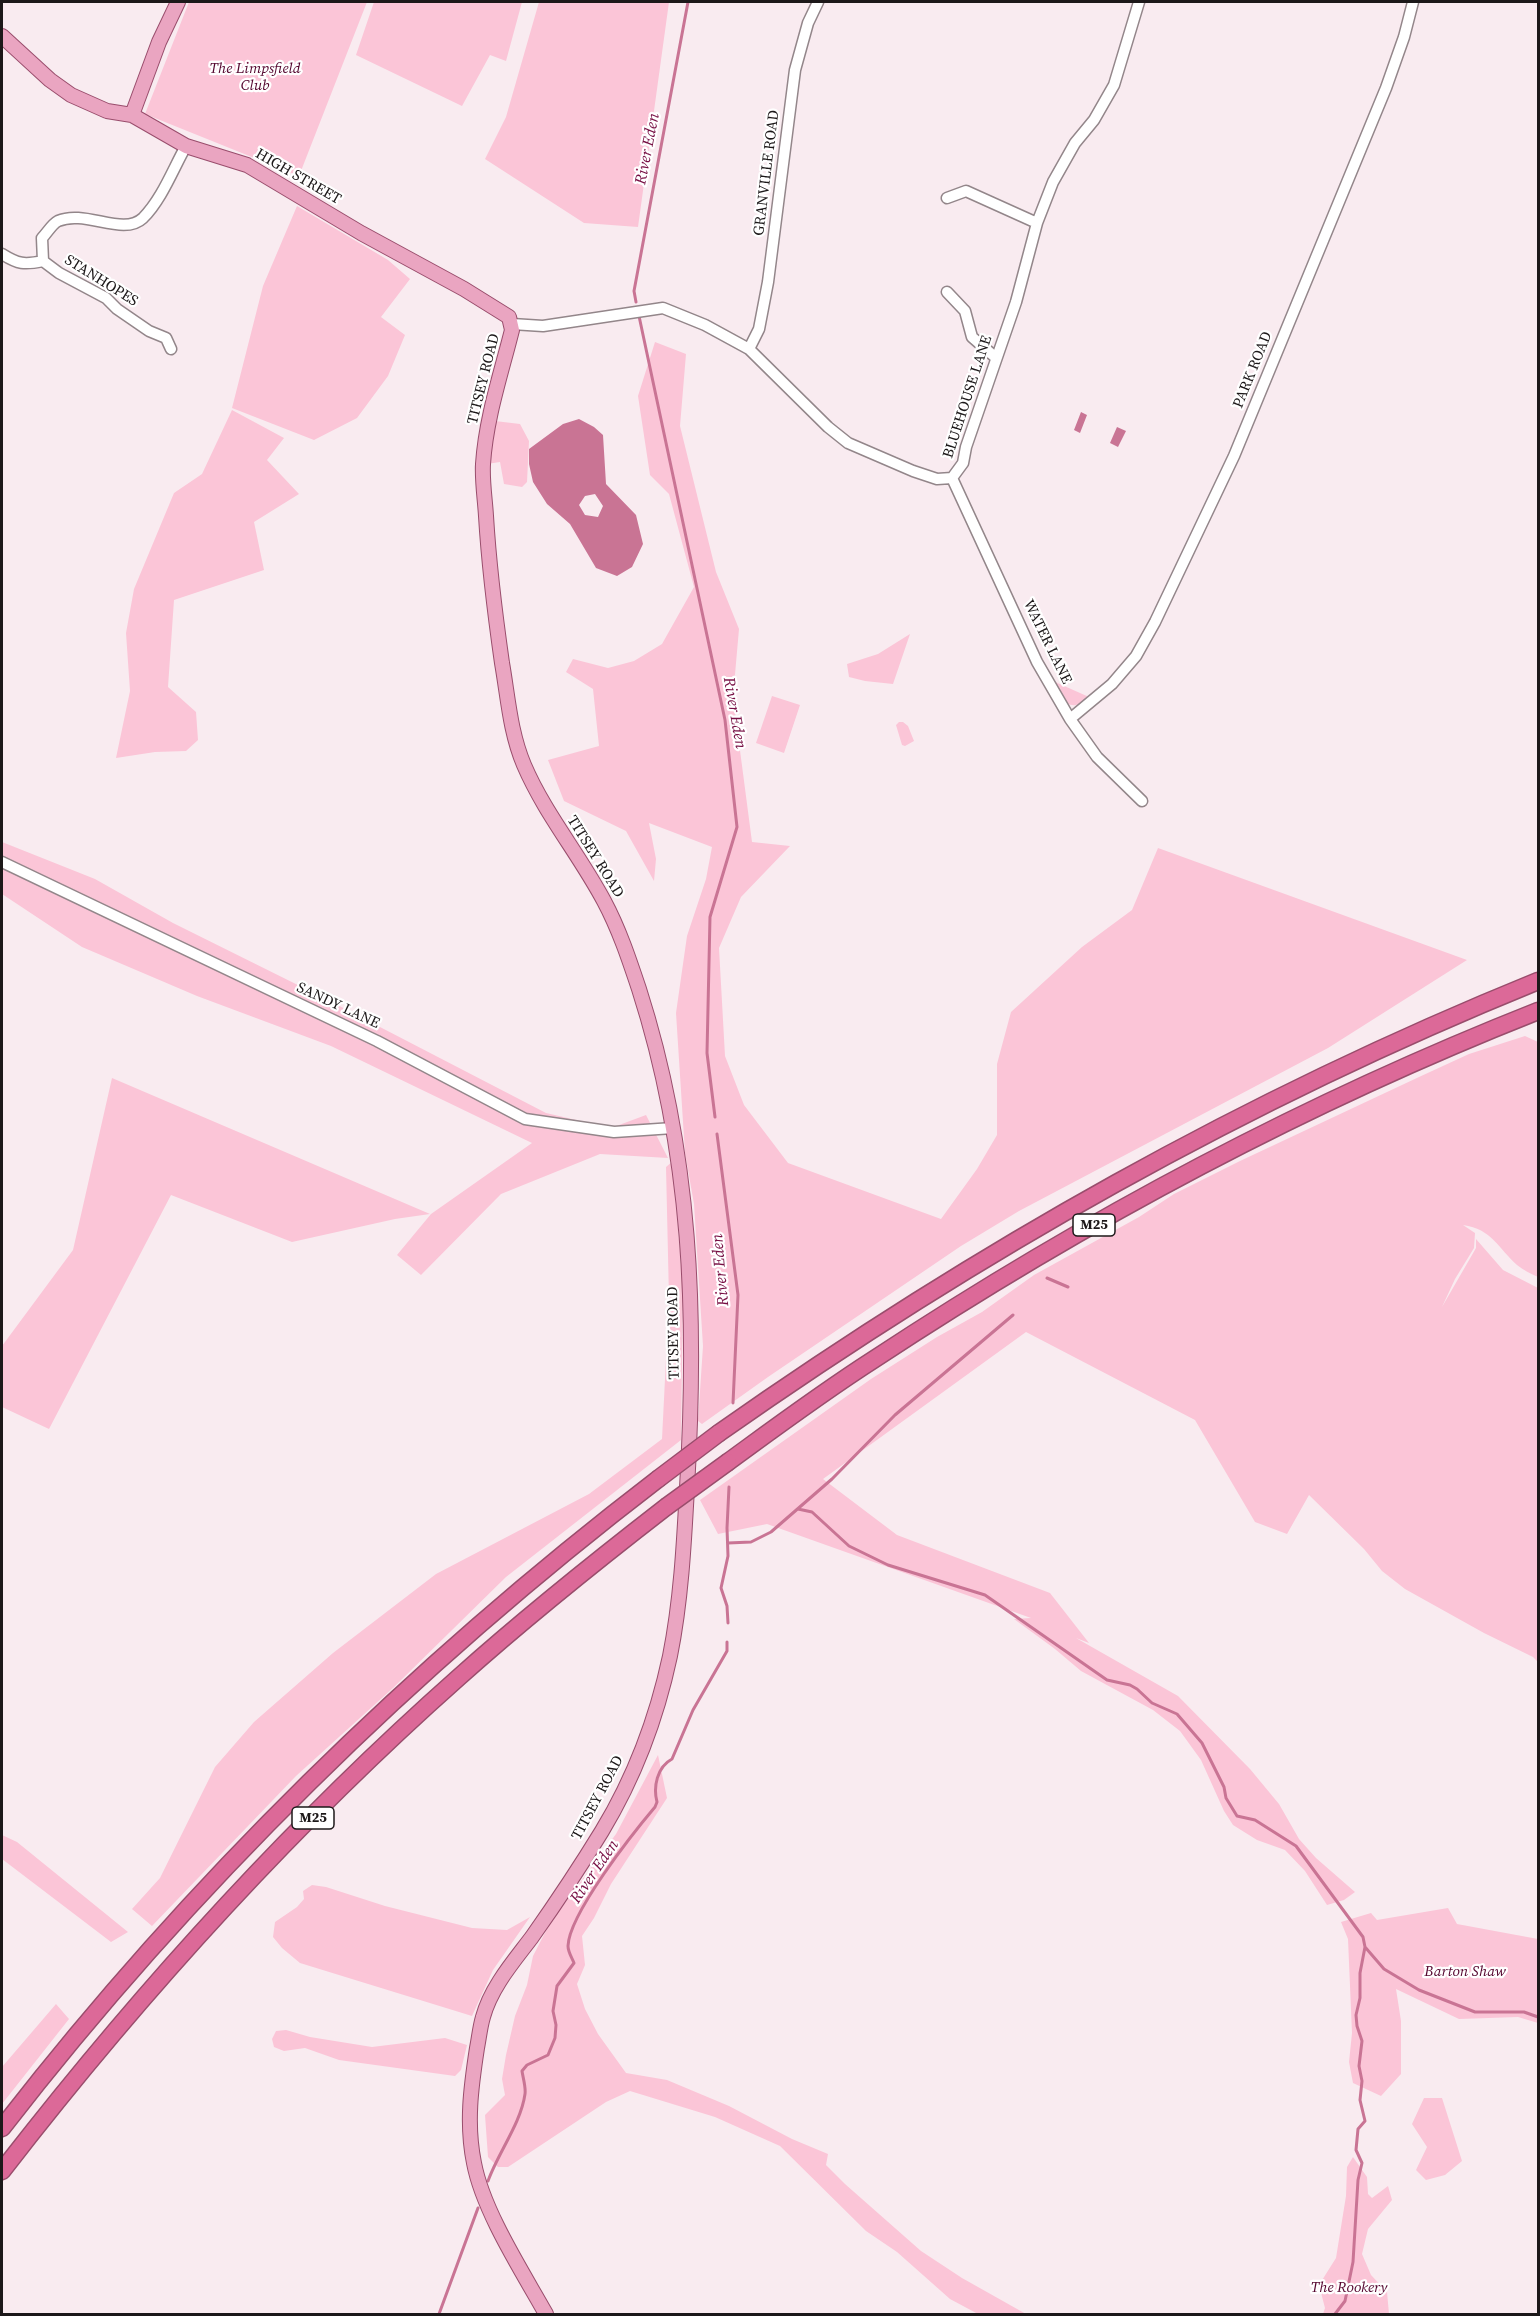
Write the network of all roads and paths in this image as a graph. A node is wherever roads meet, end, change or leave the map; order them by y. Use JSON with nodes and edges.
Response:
{"nodes":[{"id":1,"x":178,"y":2,"type":"edge"},
{"id":2,"x":818,"y":2,"type":"edge"},
{"id":3,"x":1139,"y":2,"type":"edge"},
{"id":4,"x":1413,"y":2,"type":"edge"},
{"id":5,"x":2,"y":36,"type":"edge"},
{"id":6,"x":132,"y":116,"type":"junction"},
{"id":7,"x":186,"y":146,"type":"junction"},
{"id":8,"x":947,"y":198,"type":"dead end"},
{"id":9,"x":1037,"y":223,"type":"junction"},
{"id":10,"x":2,"y":254,"type":"edge"},
{"id":11,"x":43,"y":261,"type":"junction"},
{"id":12,"x":947,"y":292,"type":"dead end"},
{"id":13,"x":512,"y":324,"type":"junction"},
{"id":14,"x":171,"y":349,"type":"dead end"},
{"id":15,"x":749,"y":349,"type":"junction"},
{"id":16,"x":995,"y":357,"type":"junction"},
{"id":17,"x":952,"y":478,"type":"junction"},
{"id":18,"x":1070,"y":719,"type":"junction"},
{"id":19,"x":1142,"y":801,"type":"dead end"},
{"id":20,"x":2,"y":862,"type":"edge"},
{"id":21,"x":1539,"y":981,"type":"edge"},
{"id":22,"x":1537,"y":1012,"type":"edge"},
{"id":23,"x":673,"y":1128,"type":"junction"},
{"id":24,"x":2,"y":2128,"type":"edge"},
{"id":25,"x":2,"y":2171,"type":"edge"},
{"id":26,"x":546,"y":2314,"type":"edge"}],
"edges":[{"from":1,"to":6,"type":"main road"},
{"from":2,"to":15,"type":"street","name":"GRANVILLE ROAD"},
{"from":3,"to":9,"type":"street","name":"BLUEHOUSE LANE"},
{"from":4,"to":18,"type":"street","name":"PARK ROAD"},
{"from":5,"to":6,"type":"main road","name":"HIGH STREET"},
{"from":6,"to":7,"type":"main road","name":"HIGH STREET"},
{"from":7,"to":11,"type":"street","name":"STANHOPES"},
{"from":7,"to":13,"type":"main road","name":"HIGH STREET"},
{"from":8,"to":9,"type":"street"},
{"from":9,"to":16,"type":"street","name":"BLUEHOUSE LANE"},
{"from":10,"to":11,"type":"street"},
{"from":11,"to":14,"type":"street","name":"STANHOPES"},
{"from":12,"to":16,"type":"street"},
{"from":13,"to":15,"type":"street","name":"BLUEHOUSE LANE"},
{"from":13,"to":23,"type":"main road","name":"TITSEY ROAD"},
{"from":15,"to":17,"type":"street","name":"BLUEHOUSE LANE"},
{"from":16,"to":17,"type":"street","name":"BLUEHOUSE LANE"},
{"from":17,"to":18,"type":"street","name":"WATER LANE"},
{"from":18,"to":19,"type":"street","name":"WATER LANE"},
{"from":20,"to":23,"type":"street","name":"SANDY LANE"},
{"from":21,"to":24,"type":"highway","number":"M25","bridge":true},
{"from":22,"to":25,"type":"highway","number":"M25","bridge":true},
{"from":23,"to":26,"type":"main road","name":"TITSEY ROAD"}]}
